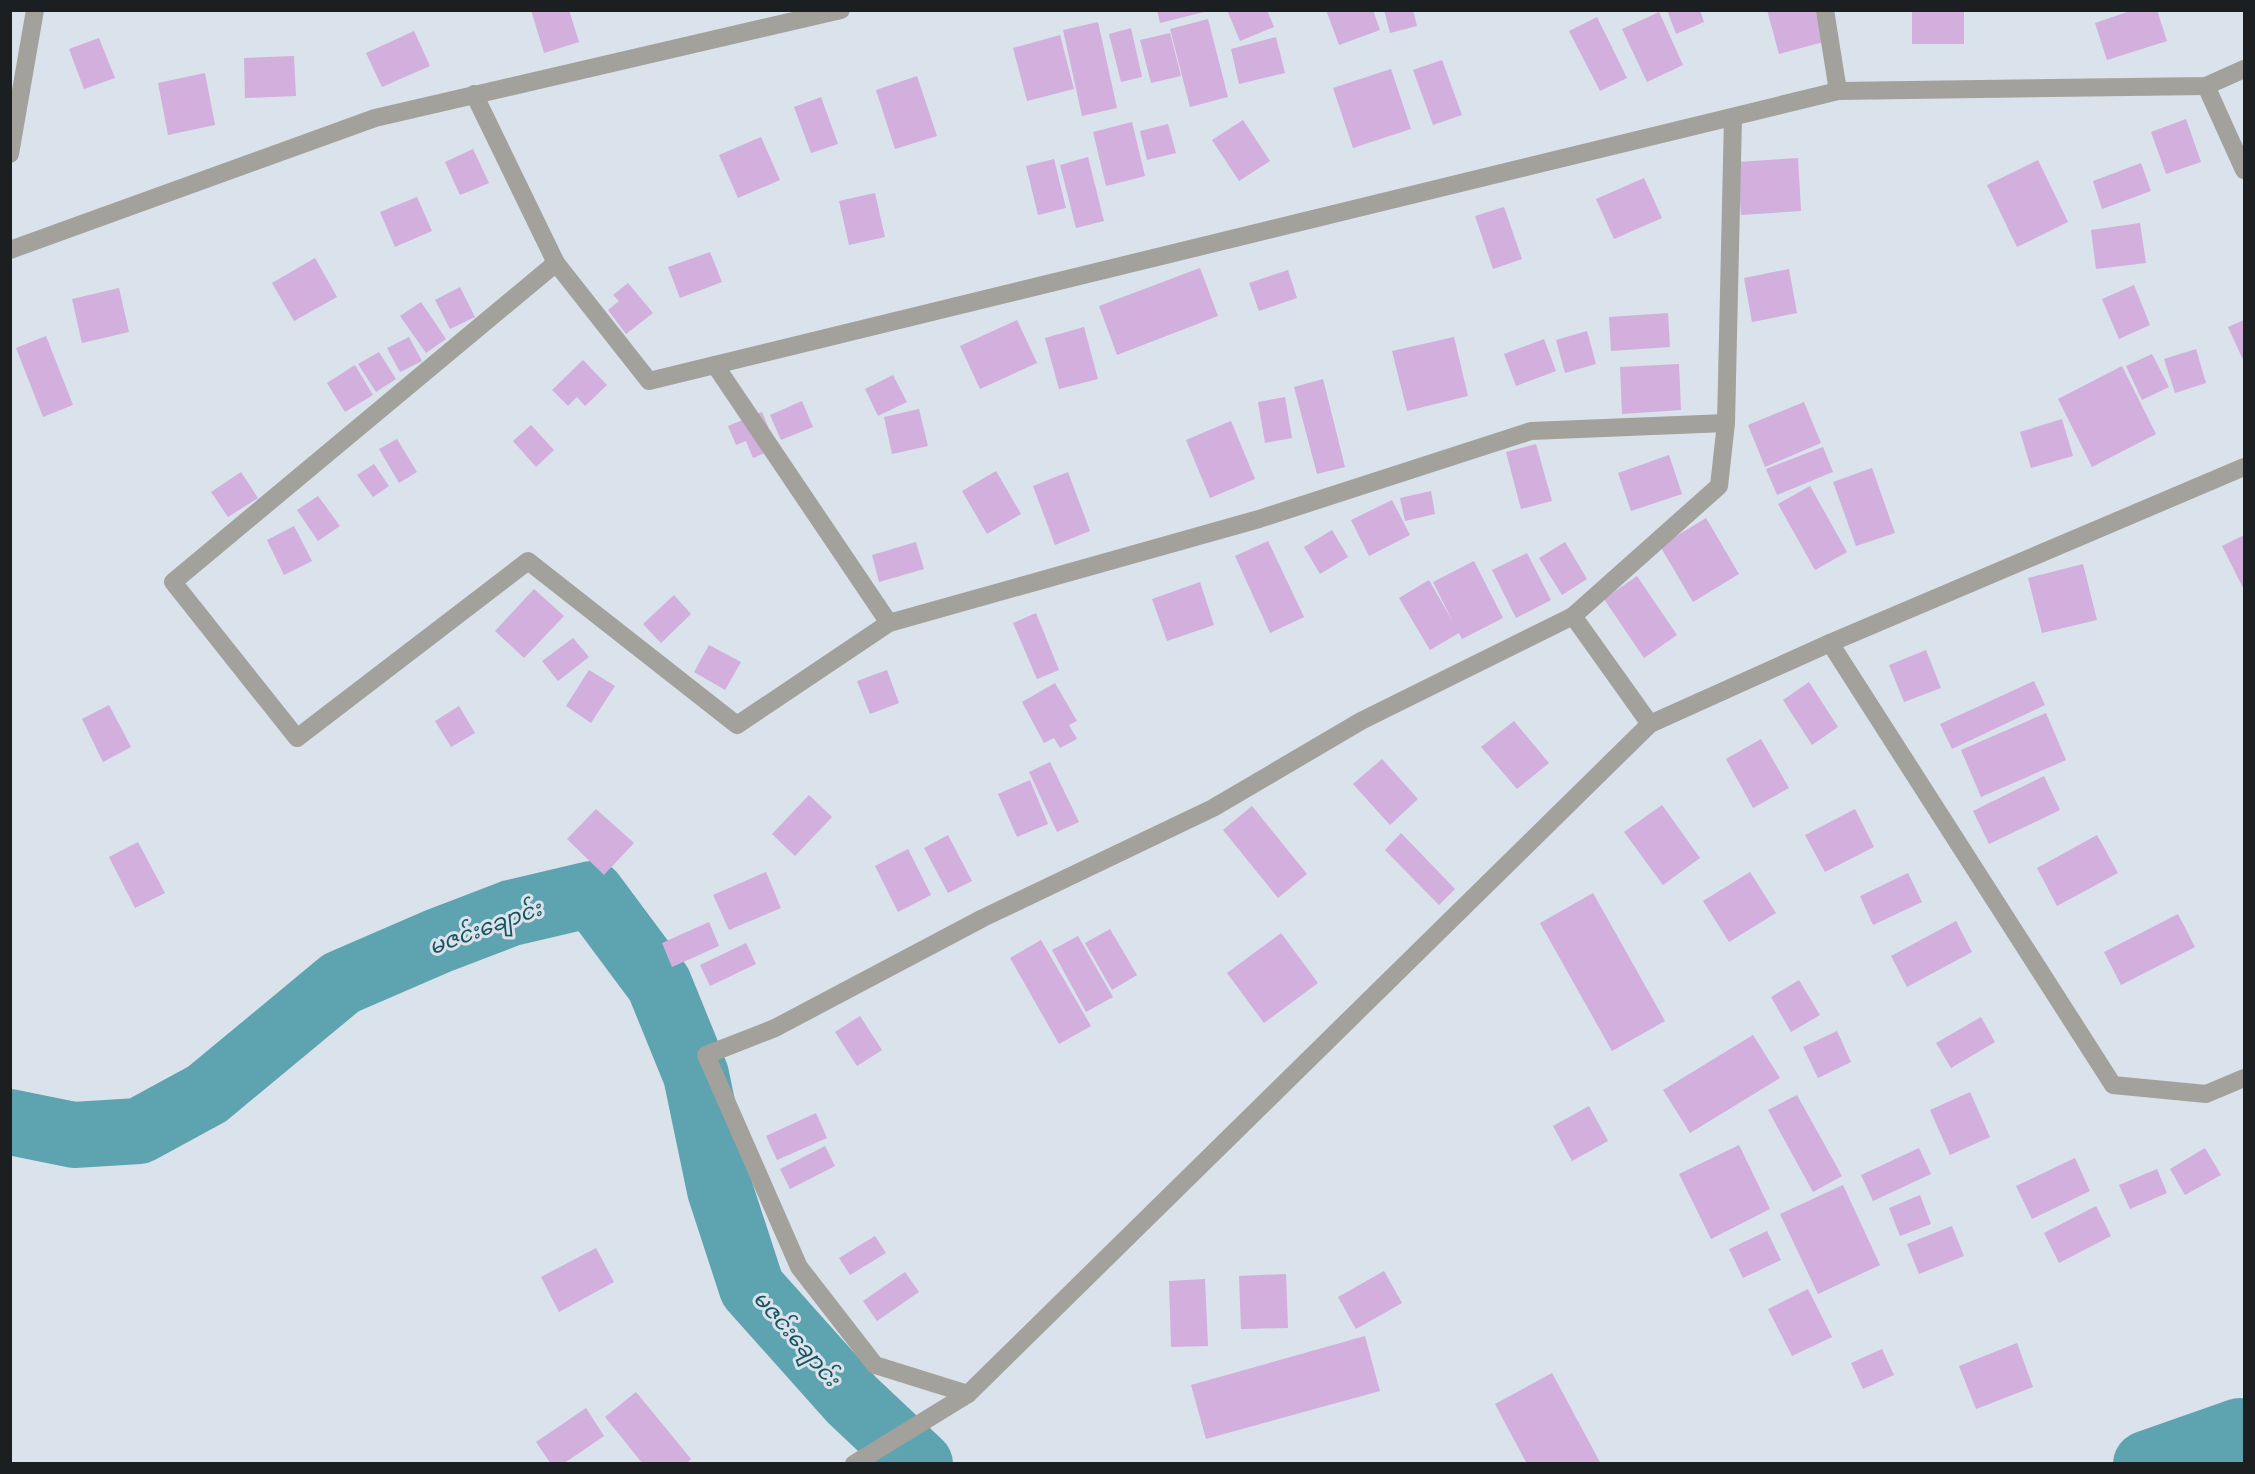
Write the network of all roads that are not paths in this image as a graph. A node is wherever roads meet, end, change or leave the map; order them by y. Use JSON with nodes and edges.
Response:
{"nodes":[{"id":1,"x":35,"y":10,"type":"edge"},
{"id":2,"x":841,"y":10,"type":"edge"},
{"id":3,"x":1825,"y":10,"type":"edge"},
{"id":4,"x":2244,"y":69,"type":"edge"},
{"id":5,"x":2206,"y":86,"type":"junction"},
{"id":6,"x":1838,"y":91,"type":"junction"},
{"id":7,"x":474,"y":94,"type":"junction"},
{"id":8,"x":1733,"y":118,"type":"junction"},
{"id":9,"x":10,"y":154,"type":"edge"},
{"id":10,"x":2244,"y":170,"type":"edge"},
{"id":11,"x":10,"y":250,"type":"edge"},
{"id":12,"x":556,"y":263,"type":"junction"},
{"id":13,"x":715,"y":365,"type":"junction"},
{"id":14,"x":1726,"y":423,"type":"junction"},
{"id":15,"x":2244,"y":467,"type":"edge"},
{"id":16,"x":1573,"y":616,"type":"junction"},
{"id":17,"x":889,"y":623,"type":"junction"},
{"id":18,"x":1830,"y":643,"type":"junction"},
{"id":19,"x":1650,"y":724,"type":"junction"},
{"id":20,"x":2244,"y":1077,"type":"edge"},
{"id":21,"x":968,"y":1394,"type":"junction"},
{"id":22,"x":854,"y":1464,"type":"edge"}],
"edges":[{"from":1,"to":9,"type":"street"},
{"from":2,"to":7,"type":"street"},
{"from":3,"to":6,"type":"street"},
{"from":4,"to":5,"type":"street"},
{"from":5,"to":6,"type":"street"},
{"from":5,"to":10,"type":"street"},
{"from":6,"to":8,"type":"street"},
{"from":7,"to":11,"type":"street"},
{"from":7,"to":12,"type":"street"},
{"from":8,"to":13,"type":"street"},
{"from":8,"to":14,"type":"street"},
{"from":12,"to":13,"type":"street"},
{"from":12,"to":17,"type":"street"},
{"from":13,"to":17,"type":"street"},
{"from":14,"to":16,"type":"street"},
{"from":14,"to":17,"type":"street"},
{"from":15,"to":18,"type":"street"},
{"from":16,"to":19,"type":"street"},
{"from":16,"to":21,"type":"street"},
{"from":18,"to":19,"type":"street"},
{"from":18,"to":20,"type":"street"},
{"from":19,"to":21,"type":"street"},
{"from":21,"to":22,"type":"street"}]}
